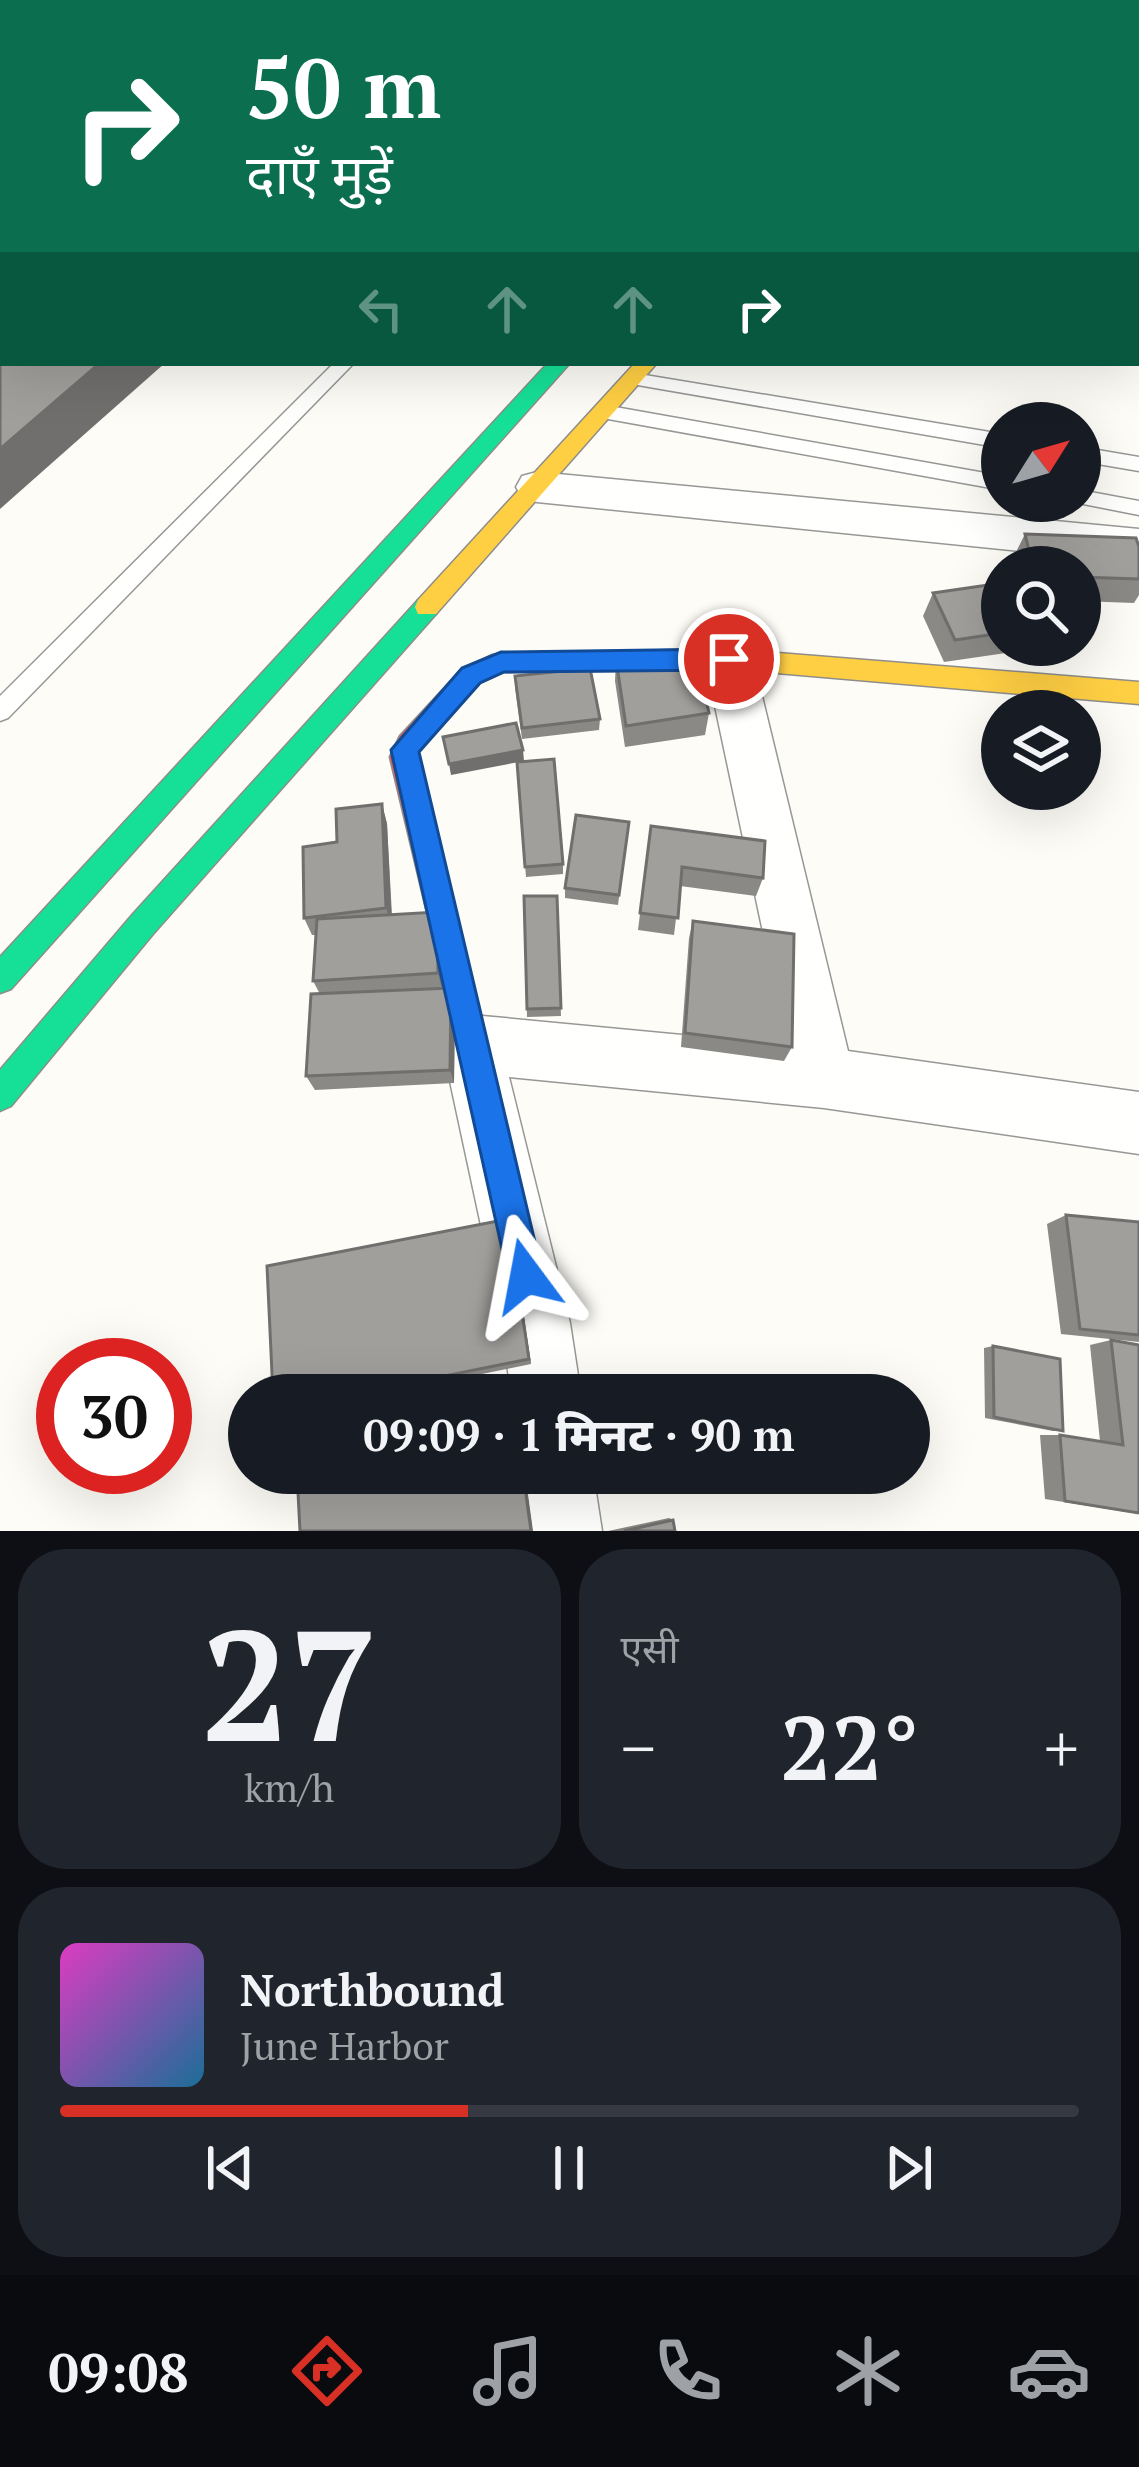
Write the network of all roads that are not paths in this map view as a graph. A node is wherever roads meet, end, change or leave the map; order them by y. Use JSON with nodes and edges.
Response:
{"nodes":[{"id":1,"x":342,"y":366,"type":"edge"},
{"id":2,"x":558,"y":366,"type":"edge"},
{"id":3,"x":640,"y":371,"type":"edge"},
{"id":4,"x":604,"y":412,"type":"junction"},
{"id":5,"x":981,"y":437,"type":"edge"},
{"id":6,"x":1101,"y":458,"type":"edge"},
{"id":7,"x":1139,"y":464,"type":"edge"},
{"id":8,"x":981,"y":479,"type":"edge"},
{"id":9,"x":537,"y":487,"type":"junction"},
{"id":10,"x":1101,"y":501,"type":"edge"},
{"id":11,"x":1139,"y":508,"type":"edge"},
{"id":12,"x":1139,"y":546,"type":"edge"},
{"id":13,"x":729,"y":659,"type":"junction"},
{"id":14,"x":1139,"y":693,"type":"edge"},
{"id":15,"x":0,"y":711,"type":"edge"},
{"id":16,"x":268,"y":735,"type":"junction"},
{"id":17,"x":0,"y":979,"type":"edge"},
{"id":18,"x":472,"y":1044,"type":"junction"},
{"id":19,"x":824,"y":1078,"type":"junction"},
{"id":20,"x":0,"y":1095,"type":"edge"},
{"id":21,"x":1139,"y":1123,"type":"edge"},
{"id":22,"x":543,"y":1374,"type":"edge"},
{"id":23,"x":560,"y":1494,"type":"edge"},
{"id":24,"x":566,"y":1531,"type":"edge"}],
"edges":[{"from":1,"to":15,"type":"lane"},
{"from":2,"to":16,"type":"street"},
{"from":3,"to":4,"type":"street"},
{"from":3,"to":5,"type":"lane"},
{"from":4,"to":8,"type":"lane"},
{"from":4,"to":9,"type":"street"},
{"from":6,"to":7,"type":"lane"},
{"from":9,"to":12,"type":"street"},
{"from":9,"to":16,"type":"street"},
{"from":10,"to":11,"type":"lane"},
{"from":13,"to":14,"type":"street"},
{"from":13,"to":18,"type":"street"},
{"from":13,"to":19,"type":"street"},
{"from":16,"to":17,"type":"street"},
{"from":16,"to":20,"type":"street"},
{"from":18,"to":19,"type":"street"},
{"from":18,"to":22,"type":"street"},
{"from":19,"to":21,"type":"street"},
{"from":23,"to":24,"type":"street"}]}
